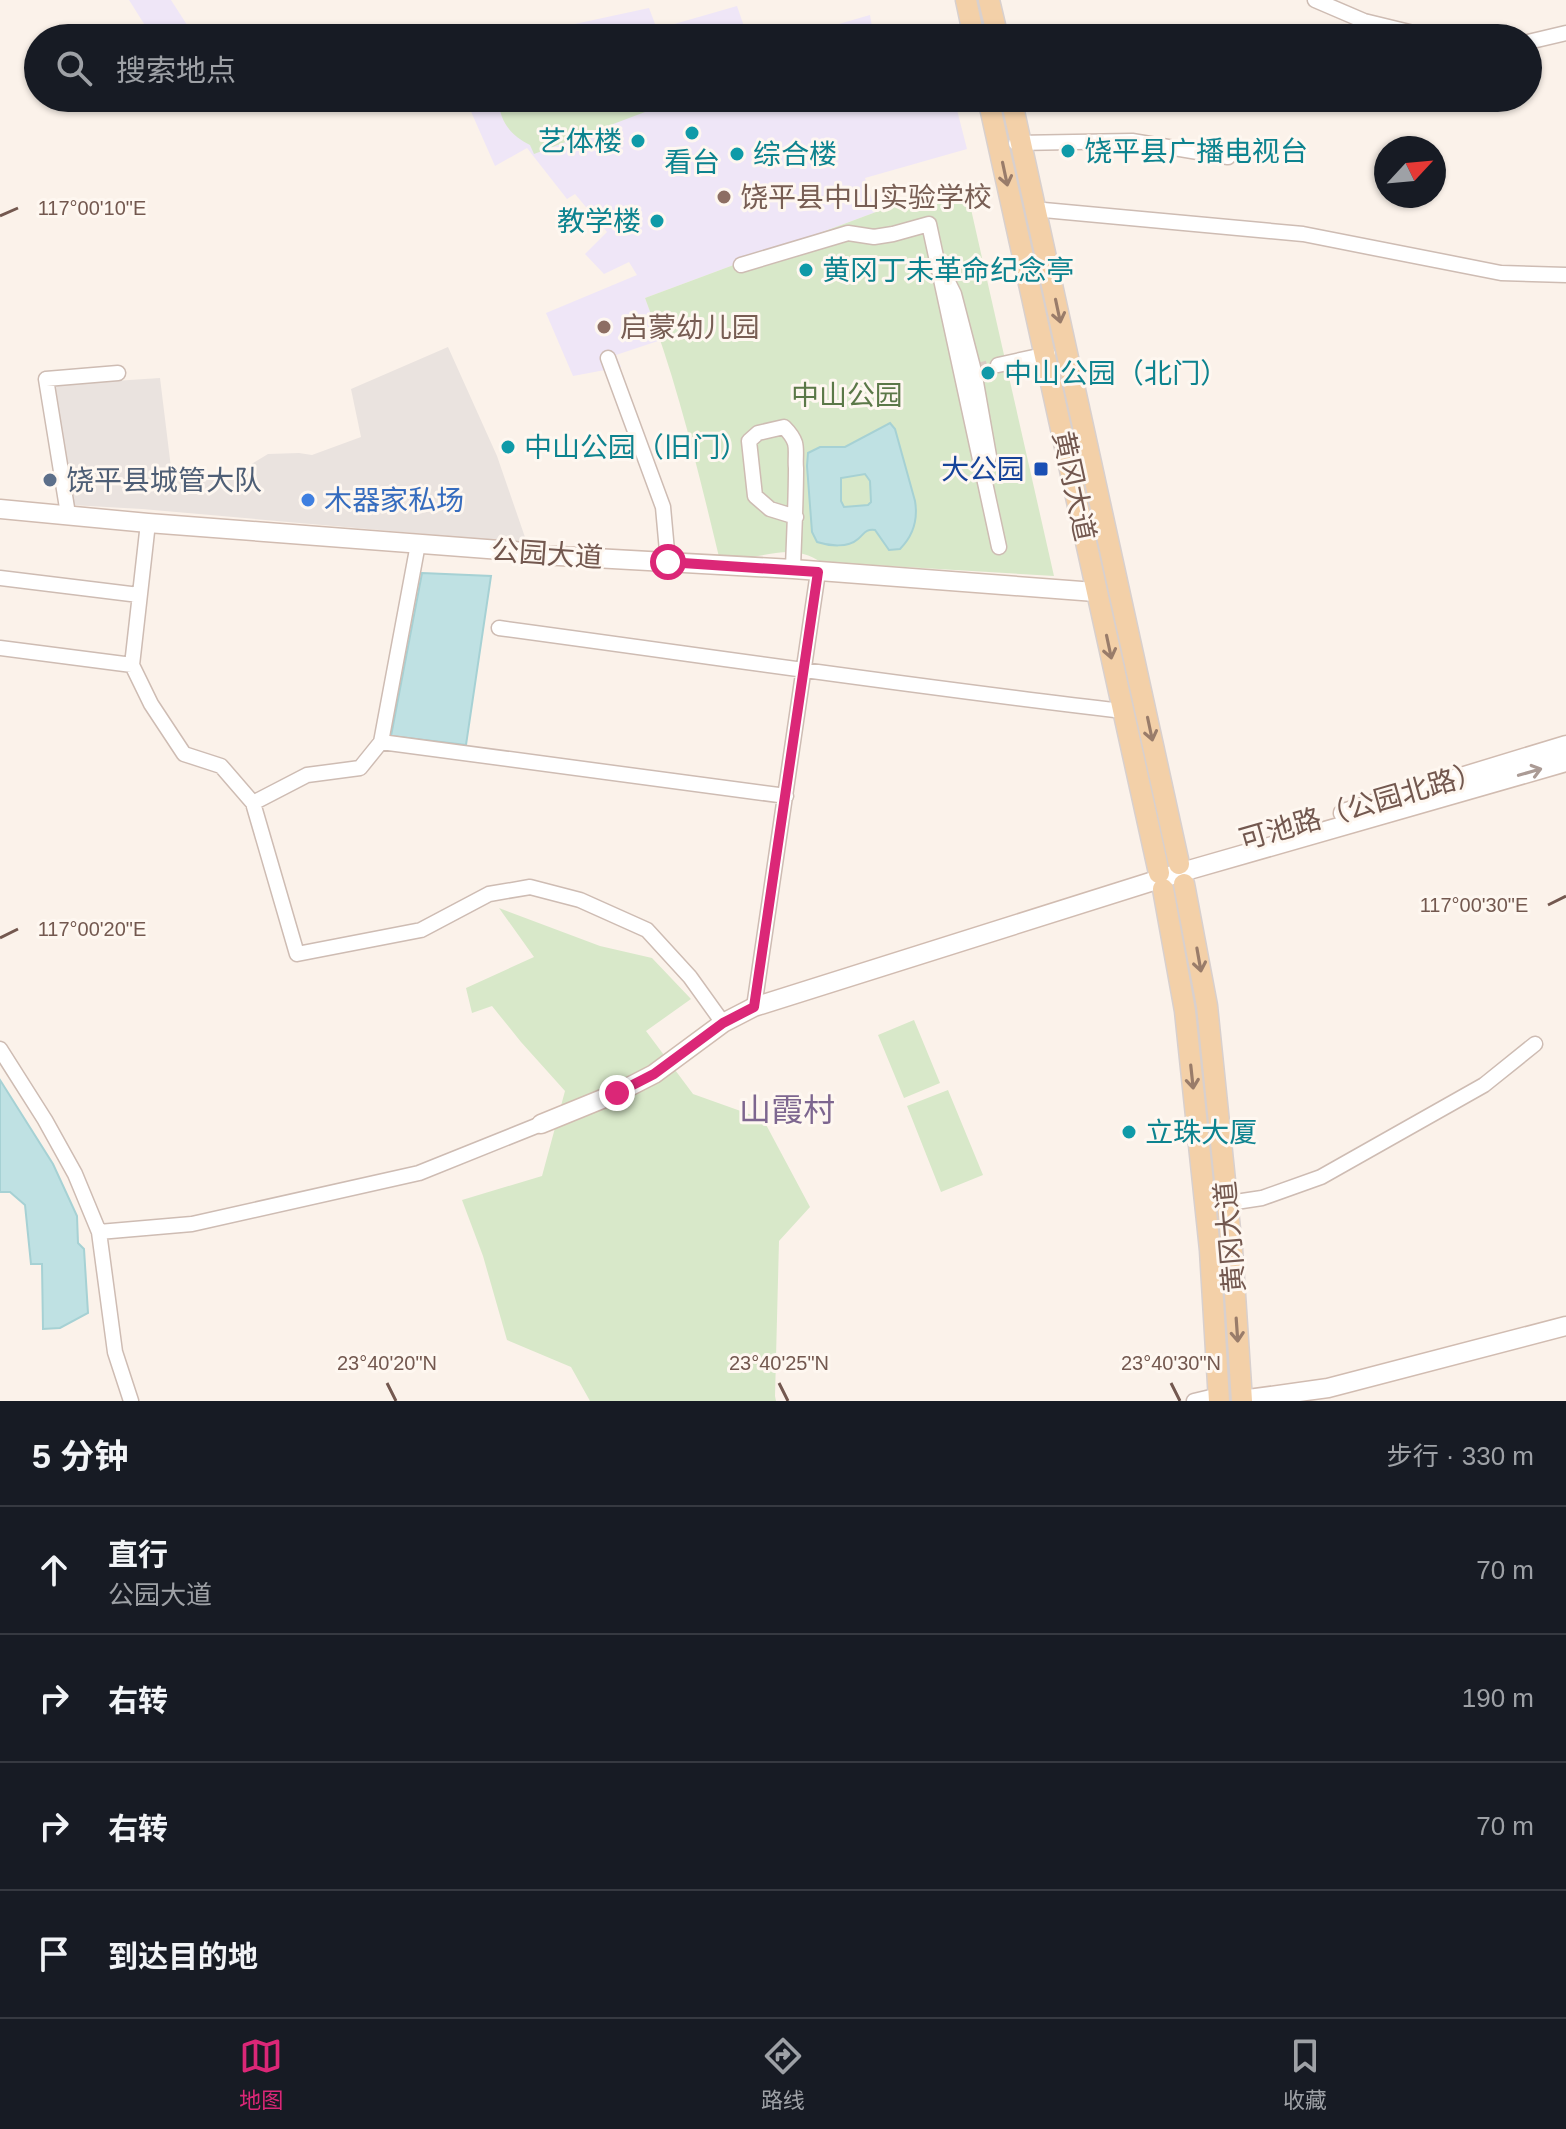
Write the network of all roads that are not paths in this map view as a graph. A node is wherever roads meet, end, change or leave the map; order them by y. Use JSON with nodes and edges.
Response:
{"nodes":[{"id":1,"x":966,"y":0,"type":"edge"},
{"id":2,"x":989,"y":0,"type":"edge"},
{"id":3,"x":1315,"y":0,"type":"edge"},
{"id":4,"x":971,"y":24,"type":"edge"},
{"id":5,"x":995,"y":24,"type":"edge"},
{"id":6,"x":1376,"y":24,"type":"edge"},
{"id":7,"x":1566,"y":33,"type":"edge"},
{"id":8,"x":1542,"y":39,"type":"edge"},
{"id":9,"x":991,"y":112,"type":"edge"},
{"id":10,"x":1014,"y":112,"type":"edge"},
{"id":11,"x":1016,"y":143,"type":"dead end"},
{"id":12,"x":1228,"y":157,"type":"dead end"},
{"id":13,"x":1033,"y":209,"type":"dead end"},
{"id":14,"x":741,"y":265,"type":"dead end"},
{"id":15,"x":1566,"y":275,"type":"edge"},
{"id":16,"x":1048,"y":354,"type":"dead end"},
{"id":17,"x":608,"y":358,"type":"dead end"},
{"id":18,"x":998,"y":365,"type":"tunnel mouth"},
{"id":19,"x":118,"y":373,"type":"dead end"},
{"id":20,"x":0,"y":509,"type":"edge"},
{"id":21,"x":68,"y":514,"type":"junction"},
{"id":22,"x":796,"y":517,"type":"junction"},
{"id":23,"x":148,"y":523,"type":"junction"},
{"id":24,"x":418,"y":544,"type":"junction"},
{"id":25,"x":999,"y":547,"type":"dead end"},
{"id":26,"x":668,"y":562,"type":"junction"},
{"id":27,"x":793,"y":569,"type":"junction"},
{"id":28,"x":818,"y":572,"type":"junction"},
{"id":29,"x":0,"y":578,"type":"edge"},
{"id":30,"x":1095,"y":592,"type":"dead end"},
{"id":31,"x":139,"y":595,"type":"junction"},
{"id":32,"x":499,"y":628,"type":"dead end"},
{"id":33,"x":0,"y":648,"type":"edge"},
{"id":34,"x":132,"y":665,"type":"junction"},
{"id":35,"x":804,"y":669,"type":"junction"},
{"id":36,"x":1123,"y":711,"type":"dead end"},
{"id":37,"x":381,"y":742,"type":"junction"},
{"id":38,"x":1566,"y":745,"type":"edge"},
{"id":39,"x":1566,"y":762,"type":"edge"},
{"id":40,"x":786,"y":796,"type":"junction"},
{"id":41,"x":253,"y":803,"type":"junction"},
{"id":42,"x":1159,"y":877,"type":"junction"},
{"id":43,"x":754,"y":1007,"type":"junction"},
{"id":44,"x":723,"y":1023,"type":"junction"},
{"id":45,"x":1535,"y":1044,"type":"dead end"},
{"id":46,"x":0,"y":1049,"type":"edge"},
{"id":47,"x":541,"y":1124,"type":"joint"},
{"id":48,"x":1229,"y":1203,"type":"dead end"},
{"id":49,"x":99,"y":1232,"type":"junction"},
{"id":50,"x":1566,"y":1326,"type":"edge"},
{"id":51,"x":1217,"y":1399,"type":"edge"},
{"id":52,"x":131,"y":1401,"type":"edge"},
{"id":53,"x":1194,"y":1401,"type":"edge"},
{"id":54,"x":1242,"y":1401,"type":"edge"}],
"edges":[{"from":1,"to":4,"type":"main road"},
{"from":2,"to":5,"type":"main road"},
{"from":3,"to":6,"type":"street"},
{"from":7,"to":8,"type":"street"},
{"from":9,"to":42,"type":"main road","name":"黄冈大道","one_way":true},
{"from":10,"to":54,"type":"main road","name":"黄冈大道","one_way":true},
{"from":11,"to":12,"type":"street"},
{"from":13,"to":15,"type":"street"},
{"from":14,"to":25,"type":"street"},
{"from":16,"to":18,"type":"street"},
{"from":17,"to":26,"type":"street"},
{"from":19,"to":21,"type":"street"},
{"from":20,"to":21,"type":"main road","name":"公园大道"},
{"from":21,"to":23,"type":"main road","name":"公园大道"},
{"from":22,"to":22,"type":"street"},
{"from":22,"to":27,"type":"street"},
{"from":23,"to":24,"type":"main road","name":"公园大道"},
{"from":23,"to":31,"type":"street"},
{"from":24,"to":26,"type":"main road","name":"公园大道"},
{"from":24,"to":37,"type":"street"},
{"from":26,"to":27,"type":"main road","name":"公园大道"},
{"from":27,"to":28,"type":"main road","name":"公园大道"},
{"from":28,"to":30,"type":"main road","name":"公园大道"},
{"from":28,"to":35,"type":"street"},
{"from":29,"to":31,"type":"street"},
{"from":31,"to":34,"type":"street"},
{"from":32,"to":35,"type":"street"},
{"from":33,"to":34,"type":"street"},
{"from":34,"to":41,"type":"street"},
{"from":35,"to":36,"type":"street"},
{"from":35,"to":40,"type":"street"},
{"from":37,"to":40,"type":"street"},
{"from":37,"to":41,"type":"street"},
{"from":38,"to":42,"type":"main road","name":"可池路（公园北路）"},
{"from":42,"to":39,"type":"main road","name":"可池路（公园北路）","one_way":true},
{"from":40,"to":43,"type":"street"},
{"from":41,"to":44,"type":"street"},
{"from":42,"to":43,"type":"main road"},
{"from":42,"to":51,"type":"main road","name":"黄冈大道","one_way":true},
{"from":43,"to":44,"type":"main road"},
{"from":44,"to":47,"type":"main road"},
{"from":45,"to":48,"type":"street"},
{"from":46,"to":49,"type":"street"},
{"from":47,"to":49,"type":"street"},
{"from":49,"to":52,"type":"street"},
{"from":50,"to":54,"type":"main road"},
{"from":51,"to":53,"type":"street"}]}
